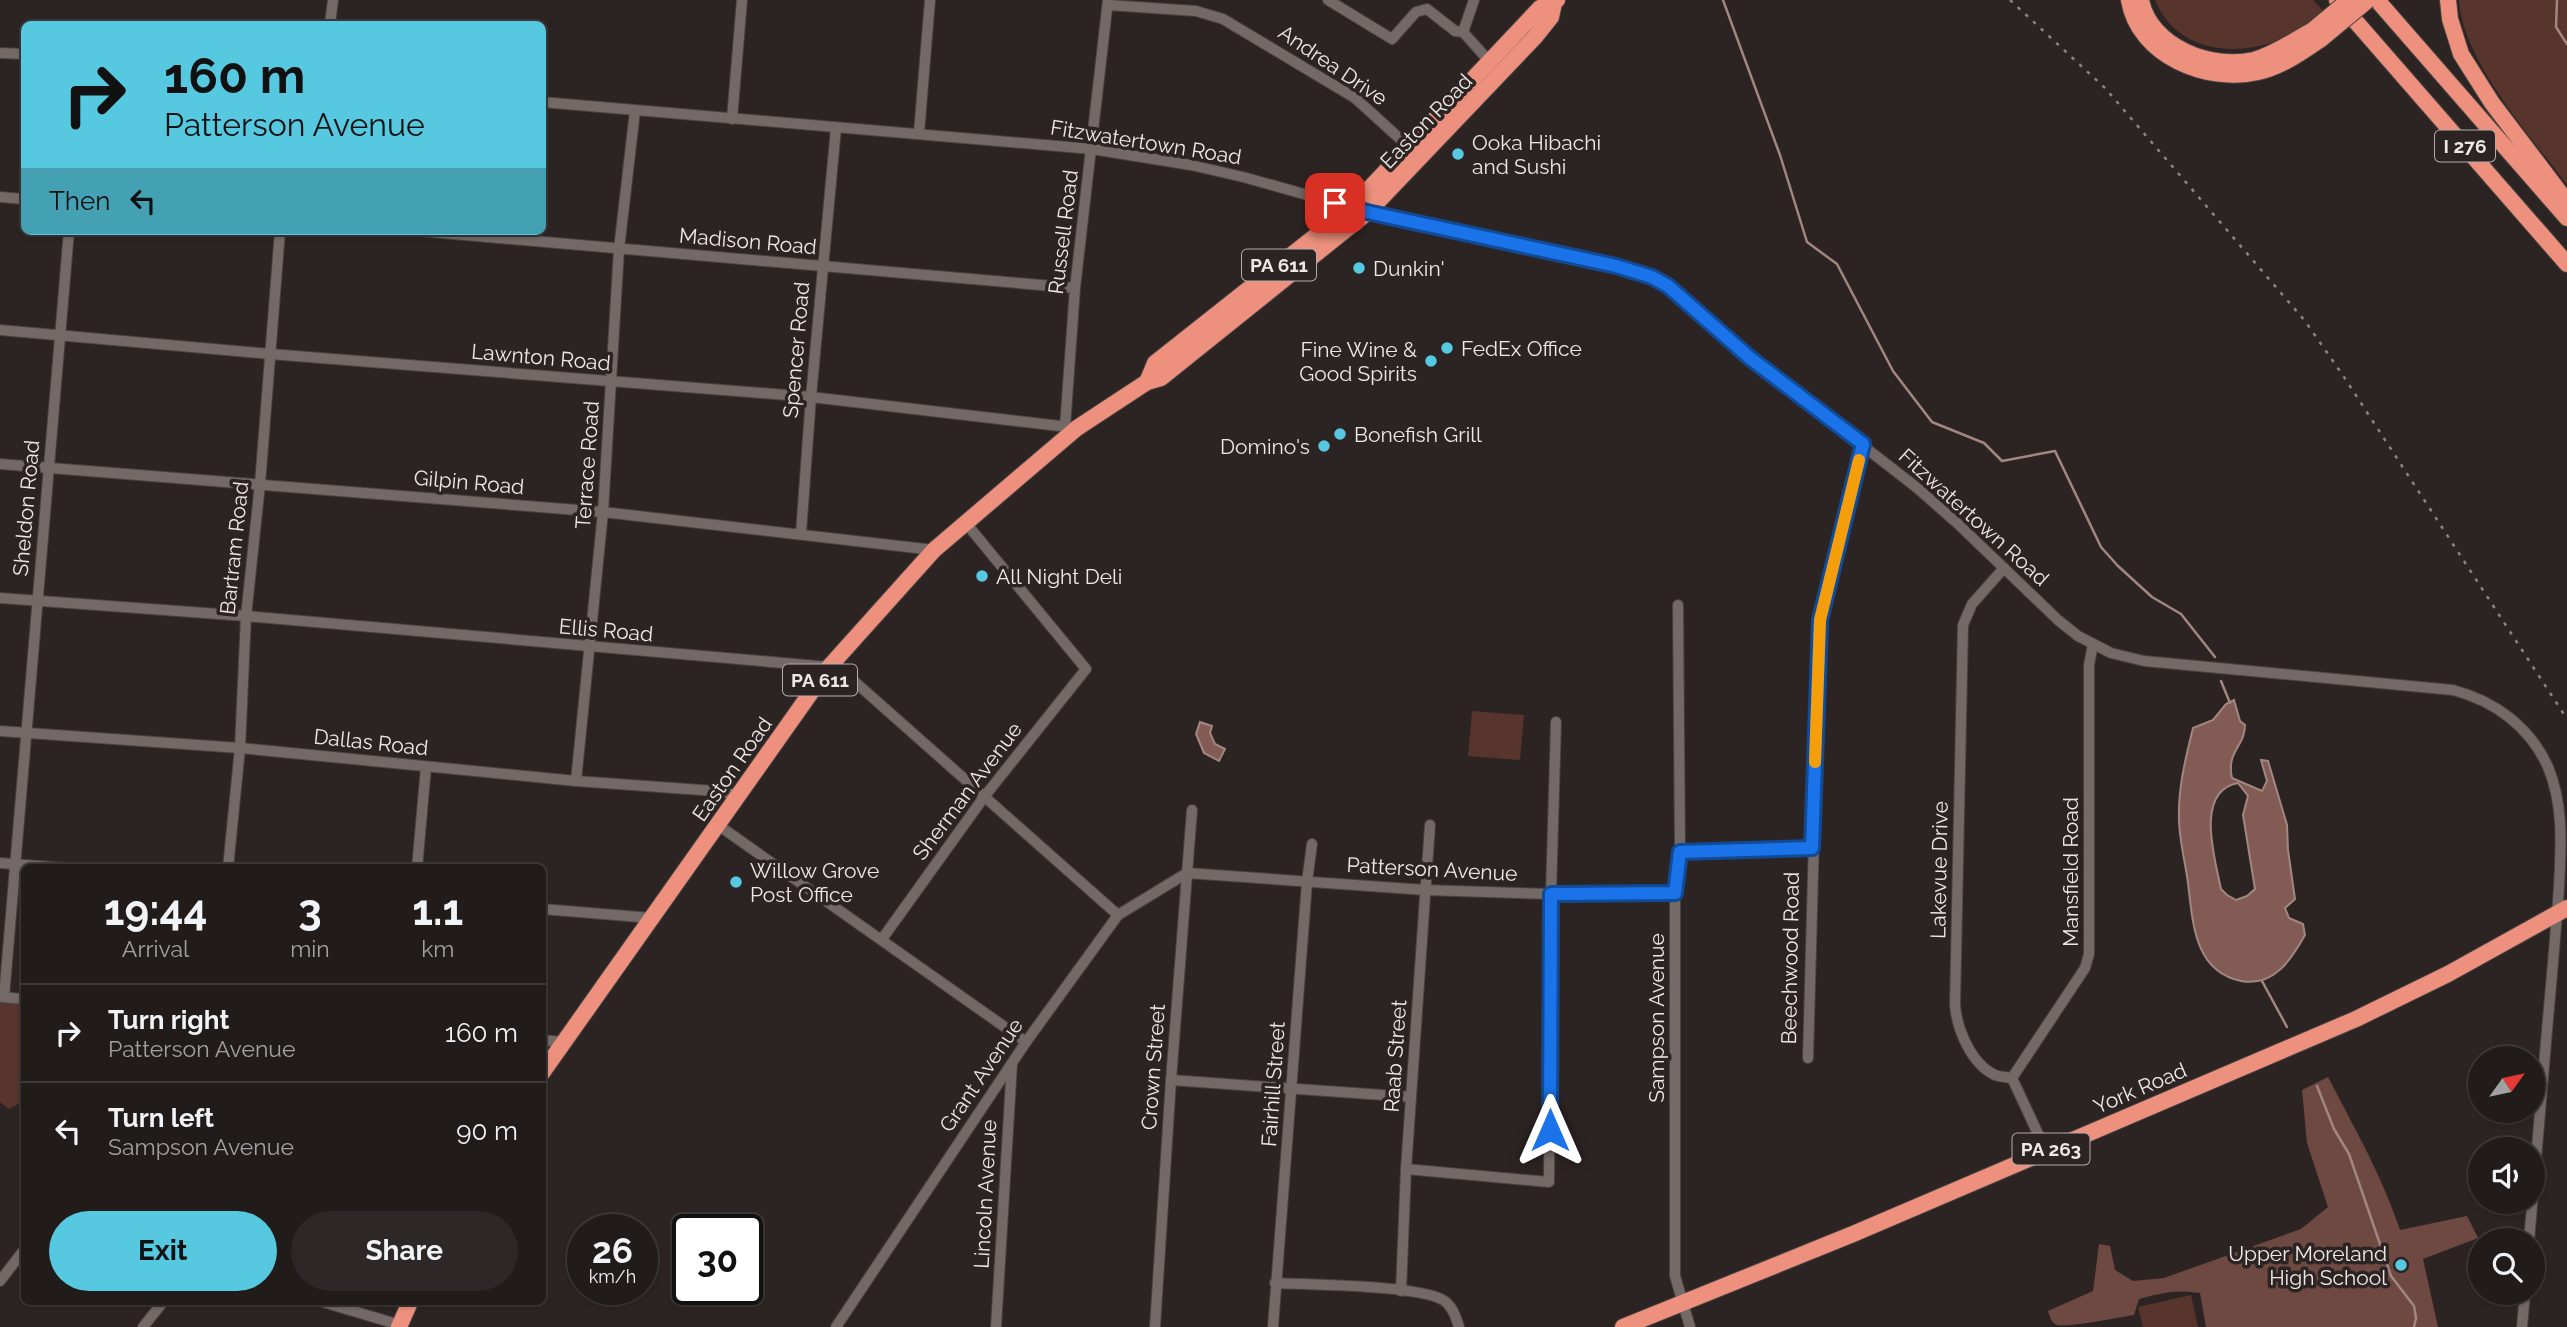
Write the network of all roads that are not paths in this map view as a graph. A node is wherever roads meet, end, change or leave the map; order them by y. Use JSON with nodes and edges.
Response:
{"nodes":[{"id":1,"x":333,"y":0,"type":"edge"},
{"id":2,"x":742,"y":0,"type":"edge"},
{"id":3,"x":930,"y":0,"type":"edge"},
{"id":4,"x":1328,"y":0,"type":"edge"},
{"id":5,"x":1474,"y":0,"type":"edge"},
{"id":6,"x":2129,"y":0,"type":"edge"},
{"id":7,"x":2141,"y":0,"type":"edge"},
{"id":8,"x":2328,"y":0,"type":"edge"},
{"id":9,"x":2337,"y":0,"type":"edge"},
{"id":10,"x":2349,"y":0,"type":"edge"},
{"id":11,"x":2368,"y":0,"type":"edge"},
{"id":12,"x":2377,"y":0,"type":"edge"},
{"id":13,"x":2448,"y":0,"type":"edge"},
{"id":14,"x":1555,"y":1,"type":"edge"},
{"id":15,"x":1108,"y":3,"type":"edge"},
{"id":16,"x":330,"y":21,"type":"edge"},
{"id":17,"x":2363,"y":30,"type":"junction"},
{"id":18,"x":1463,"y":32,"type":"junction"},
{"id":19,"x":2317,"y":35,"type":"junction"},
{"id":20,"x":0,"y":53,"type":"edge"},
{"id":21,"x":21,"y":54,"type":"edge"},
{"id":22,"x":1490,"y":62,"type":"junction"},
{"id":23,"x":546,"y":102,"type":"edge"},
{"id":24,"x":635,"y":111,"type":"junction"},
{"id":25,"x":732,"y":119,"type":"junction"},
{"id":26,"x":836,"y":128,"type":"junction"},
{"id":27,"x":919,"y":133,"type":"junction"},
{"id":28,"x":1409,"y":147,"type":"junction"},
{"id":29,"x":1092,"y":149,"type":"junction"},
{"id":30,"x":0,"y":197,"type":"edge"},
{"id":31,"x":21,"y":199,"type":"edge"},
{"id":32,"x":2567,"y":202,"type":"edge"},
{"id":33,"x":1359,"y":210,"type":"junction"},
{"id":34,"x":2567,"y":218,"type":"edge"},
{"id":35,"x":69,"y":235,"type":"edge"},
{"id":36,"x":280,"y":235,"type":"edge"},
{"id":37,"x":463,"y":235,"type":"edge"},
{"id":38,"x":619,"y":249,"type":"junction"},
{"id":39,"x":2567,"y":264,"type":"edge"},
{"id":40,"x":823,"y":267,"type":"junction"},
{"id":41,"x":1075,"y":288,"type":"junction"},
{"id":42,"x":0,"y":330,"type":"edge"},
{"id":43,"x":61,"y":335,"type":"junction"},
{"id":44,"x":270,"y":354,"type":"junction"},
{"id":45,"x":612,"y":382,"type":"junction"},
{"id":46,"x":811,"y":397,"type":"junction"},
{"id":47,"x":1071,"y":428,"type":"junction"},
{"id":48,"x":1863,"y":444,"type":"junction"},
{"id":49,"x":0,"y":464,"type":"edge"},
{"id":50,"x":50,"y":468,"type":"junction"},
{"id":51,"x":260,"y":484,"type":"junction"},
{"id":52,"x":603,"y":512,"type":"junction"},
{"id":53,"x":965,"y":522,"type":"junction"},
{"id":54,"x":801,"y":533,"type":"junction"},
{"id":55,"x":934,"y":550,"type":"junction"},
{"id":56,"x":2004,"y":568,"type":"junction"},
{"id":57,"x":0,"y":598,"type":"edge"},
{"id":58,"x":37,"y":601,"type":"junction"},
{"id":59,"x":1678,"y":605,"type":"dead end"},
{"id":60,"x":246,"y":616,"type":"junction"},
{"id":61,"x":2093,"y":644,"type":"junction"},
{"id":62,"x":589,"y":648,"type":"junction"},
{"id":63,"x":829,"y":667,"type":"junction"},
{"id":64,"x":1556,"y":722,"type":"dead end"},
{"id":65,"x":0,"y":732,"type":"edge"},
{"id":66,"x":27,"y":734,"type":"junction"},
{"id":67,"x":240,"y":748,"type":"junction"},
{"id":68,"x":426,"y":767,"type":"junction"},
{"id":69,"x":576,"y":780,"type":"junction"},
{"id":70,"x":738,"y":795,"type":"junction"},
{"id":71,"x":984,"y":797,"type":"junction"},
{"id":72,"x":1192,"y":810,"type":"dead end"},
{"id":73,"x":718,"y":825,"type":"junction"},
{"id":74,"x":1430,"y":825,"type":"dead end"},
{"id":75,"x":1312,"y":844,"type":"dead end"},
{"id":76,"x":1812,"y":848,"type":"junction"},
{"id":77,"x":1680,"y":852,"type":"junction"},
{"id":78,"x":0,"y":863,"type":"edge"},
{"id":79,"x":228,"y":864,"type":"edge"},
{"id":80,"x":417,"y":864,"type":"edge"},
{"id":81,"x":16,"y":865,"type":"junction"},
{"id":82,"x":21,"y":865,"type":"edge"},
{"id":83,"x":1187,"y":873,"type":"junction"},
{"id":84,"x":1307,"y":882,"type":"junction"},
{"id":85,"x":1426,"y":890,"type":"junction"},
{"id":86,"x":1675,"y":893,"type":"junction"},
{"id":87,"x":1551,"y":894,"type":"junction"},
{"id":88,"x":546,"y":909,"type":"edge"},
{"id":89,"x":2562,"y":910,"type":"edge"},
{"id":90,"x":1118,"y":915,"type":"junction"},
{"id":91,"x":652,"y":918,"type":"junction"},
{"id":92,"x":882,"y":939,"type":"junction"},
{"id":93,"x":2,"y":997,"type":"edge"},
{"id":94,"x":21,"y":999,"type":"edge"},
{"id":95,"x":546,"y":1040,"type":"edge"},
{"id":96,"x":563,"y":1042,"type":"junction"},
{"id":97,"x":1026,"y":1042,"type":"junction"},
{"id":98,"x":1808,"y":1058,"type":"dead end"},
{"id":99,"x":1012,"y":1064,"type":"junction"},
{"id":100,"x":546,"y":1067,"type":"edge"},
{"id":101,"x":2012,"y":1078,"type":"junction"},
{"id":102,"x":1171,"y":1080,"type":"junction"},
{"id":103,"x":1292,"y":1088,"type":"junction"},
{"id":104,"x":1411,"y":1097,"type":"junction"},
{"id":105,"x":2046,"y":1151,"type":"junction"},
{"id":106,"x":1406,"y":1169,"type":"junction"},
{"id":107,"x":2530,"y":1228,"type":"edge"},
{"id":108,"x":21,"y":1255,"type":"edge"},
{"id":109,"x":0,"y":1281,"type":"edge"},
{"id":110,"x":1275,"y":1283,"type":"junction"},
{"id":111,"x":1401,"y":1291,"type":"junction"},
{"id":112,"x":1683,"y":1304,"type":"junction"},
{"id":113,"x":161,"y":1305,"type":"edge"},
{"id":114,"x":333,"y":1305,"type":"edge"},
{"id":115,"x":409,"y":1305,"type":"edge"},
{"id":116,"x":2524,"y":1305,"type":"edge"},
{"id":117,"x":400,"y":1326,"type":"edge"},
{"id":118,"x":143,"y":1327,"type":"edge"},
{"id":119,"x":836,"y":1327,"type":"edge"},
{"id":120,"x":996,"y":1327,"type":"edge"},
{"id":121,"x":1155,"y":1327,"type":"edge"},
{"id":122,"x":1273,"y":1327,"type":"edge"},
{"id":123,"x":1459,"y":1327,"type":"edge"},
{"id":124,"x":1623,"y":1327,"type":"edge"},
{"id":125,"x":1690,"y":1327,"type":"edge"},
{"id":126,"x":2522,"y":1327,"type":"edge"}],
"edges":[{"from":1,"to":16,"type":"street"},
{"from":2,"to":25,"type":"street"},
{"from":3,"to":27,"type":"street"},
{"from":4,"to":18,"type":"street"},
{"from":5,"to":18,"type":"street"},
{"from":6,"to":19,"type":"highway"},
{"from":7,"to":19,"type":"highway"},
{"from":8,"to":17,"type":"highway"},
{"from":9,"to":17,"type":"highway","number":"I 276"},
{"from":10,"to":19,"type":"highway","bridge":true},
{"from":11,"to":19,"type":"highway","bridge":true},
{"from":12,"to":34,"type":"highway","number":"I 276"},
{"from":13,"to":32,"type":"highway"},
{"from":14,"to":22,"type":"highway","name":"Easton Road","number":"PA 611"},
{"from":14,"to":33,"type":"highway","name":"Easton Road","number":"PA 611"},
{"from":15,"to":28,"type":"street","name":"Andrea Drive"},
{"from":15,"to":29,"type":"street","name":"Russell Road"},
{"from":17,"to":39,"type":"highway","number":"I 276"},
{"from":18,"to":22,"type":"street"},
{"from":20,"to":21,"type":"street"},
{"from":22,"to":28,"type":"highway","name":"Easton Road","number":"PA 611"},
{"from":23,"to":24,"type":"street","name":"Fitzwatertown Road"},
{"from":24,"to":25,"type":"street","name":"Fitzwatertown Road"},
{"from":24,"to":38,"type":"street","name":"Terrace Road"},
{"from":25,"to":26,"type":"street","name":"Fitzwatertown Road"},
{"from":26,"to":27,"type":"street","name":"Fitzwatertown Road"},
{"from":26,"to":40,"type":"street","name":"Spencer Road"},
{"from":27,"to":29,"type":"street","name":"Fitzwatertown Road"},
{"from":28,"to":33,"type":"highway","name":"Easton Road","number":"PA 611"},
{"from":29,"to":33,"type":"street","name":"Fitzwatertown Road"},
{"from":29,"to":41,"type":"street","name":"Russell Road"},
{"from":30,"to":31,"type":"street"},
{"from":33,"to":47,"type":"highway","name":"Easton Road","number":"PA 611"},
{"from":33,"to":48,"type":"street","name":"Fitzwatertown Road"},
{"from":35,"to":43,"type":"street","name":"Sheldon Road"},
{"from":36,"to":44,"type":"street","name":"Bartram Road"},
{"from":37,"to":38,"type":"street","name":"Madison Road"},
{"from":38,"to":40,"type":"street","name":"Madison Road"},
{"from":38,"to":45,"type":"street","name":"Terrace Road"},
{"from":40,"to":41,"type":"street","name":"Madison Road"},
{"from":40,"to":46,"type":"street","name":"Spencer Road"},
{"from":41,"to":47,"type":"street","name":"Russell Road"},
{"from":42,"to":43,"type":"street","name":"Lawnton Road"},
{"from":43,"to":44,"type":"street","name":"Lawnton Road"},
{"from":43,"to":50,"type":"street","name":"Sheldon Road"},
{"from":44,"to":45,"type":"street","name":"Lawnton Road"},
{"from":44,"to":51,"type":"street","name":"Bartram Road"},
{"from":45,"to":46,"type":"street","name":"Lawnton Road"},
{"from":45,"to":52,"type":"street","name":"Terrace Road"},
{"from":46,"to":47,"type":"street","name":"Lawnton Road"},
{"from":46,"to":54,"type":"street","name":"Spencer Road"},
{"from":47,"to":53,"type":"highway","name":"Easton Road","number":"PA 611"},
{"from":48,"to":56,"type":"street","name":"Fitzwatertown Road"},
{"from":48,"to":76,"type":"street","name":"Beechwood Road"},
{"from":49,"to":50,"type":"street","name":"Gilpin Road"},
{"from":50,"to":51,"type":"street","name":"Gilpin Road"},
{"from":50,"to":58,"type":"street","name":"Sheldon Road"},
{"from":51,"to":52,"type":"street","name":"Gilpin Road"},
{"from":51,"to":60,"type":"street","name":"Bartram Road"},
{"from":52,"to":54,"type":"street","name":"Gilpin Road"},
{"from":52,"to":62,"type":"street","name":"Terrace Road"},
{"from":53,"to":55,"type":"highway","name":"Easton Road","number":"PA 611"},
{"from":53,"to":71,"type":"street","name":"Sherman Avenue"},
{"from":54,"to":55,"type":"street","name":"Gilpin Road"},
{"from":55,"to":63,"type":"highway","name":"Easton Road","number":"PA 611"},
{"from":56,"to":61,"type":"street","name":"Fitzwatertown Road"},
{"from":56,"to":101,"type":"street","name":"Lakevue Drive"},
{"from":57,"to":58,"type":"street","name":"Ellis Road"},
{"from":58,"to":60,"type":"street","name":"Ellis Road"},
{"from":58,"to":66,"type":"street","name":"Sheldon Road"},
{"from":59,"to":77,"type":"street","name":"Sampson Avenue"},
{"from":60,"to":62,"type":"street","name":"Ellis Road"},
{"from":60,"to":67,"type":"street","name":"Bartram Road"},
{"from":61,"to":89,"type":"street","name":"Fitzwatertown Road"},
{"from":61,"to":101,"type":"street","name":"Mansfield Road"},
{"from":62,"to":63,"type":"street","name":"Ellis Road"},
{"from":62,"to":69,"type":"street","name":"Terrace Road"},
{"from":63,"to":70,"type":"highway","name":"Easton Road","number":"PA 611"},
{"from":63,"to":71,"type":"street","name":"Ellis Road"},
{"from":64,"to":87,"type":"street"},
{"from":65,"to":66,"type":"street","name":"Dallas Road"},
{"from":66,"to":67,"type":"street","name":"Dallas Road"},
{"from":66,"to":81,"type":"street","name":"Sheldon Road"},
{"from":67,"to":68,"type":"street","name":"Dallas Road"},
{"from":67,"to":79,"type":"street","name":"Bartram Road"},
{"from":68,"to":69,"type":"street","name":"Dallas Road"},
{"from":68,"to":80,"type":"street"},
{"from":69,"to":70,"type":"street","name":"Dallas Road"},
{"from":70,"to":73,"type":"highway","name":"Easton Road","number":"PA 611"},
{"from":71,"to":90,"type":"street","name":"Ellis Road"},
{"from":71,"to":92,"type":"street","name":"Sherman Avenue"},
{"from":72,"to":83,"type":"street","name":"Crown Street"},
{"from":73,"to":91,"type":"highway","name":"Easton Road","number":"PA 611"},
{"from":73,"to":92,"type":"street"},
{"from":74,"to":85,"type":"street","name":"Raab Street"},
{"from":75,"to":84,"type":"street","name":"Fairhill Street"},
{"from":76,"to":77,"type":"street"},
{"from":76,"to":98,"type":"street","name":"Beechwood Road"},
{"from":77,"to":86,"type":"street","name":"Sampson Avenue"},
{"from":78,"to":81,"type":"street"},
{"from":81,"to":82,"type":"street"},
{"from":81,"to":93,"type":"street","name":"Sheldon Road"},
{"from":83,"to":84,"type":"street","name":"Patterson Avenue"},
{"from":83,"to":90,"type":"street","name":"Grant Avenue"},
{"from":83,"to":102,"type":"street","name":"Crown Street"},
{"from":84,"to":85,"type":"street","name":"Patterson Avenue"},
{"from":84,"to":103,"type":"street","name":"Fairhill Street"},
{"from":85,"to":87,"type":"street","name":"Patterson Avenue"},
{"from":85,"to":104,"type":"street","name":"Raab Street"},
{"from":86,"to":87,"type":"street","name":"Patterson Avenue"},
{"from":86,"to":112,"type":"street","name":"Sampson Avenue"},
{"from":87,"to":106,"type":"street"},
{"from":88,"to":91,"type":"street"},
{"from":89,"to":105,"type":"highway","name":"York Road","number":"PA 263"},
{"from":89,"to":107,"type":"street","name":"Fitzwatertown Road"},
{"from":90,"to":97,"type":"street","name":"Grant Avenue"},
{"from":91,"to":96,"type":"highway","name":"Easton Road","number":"PA 611"},
{"from":92,"to":97,"type":"street"},
{"from":93,"to":94,"type":"street"},
{"from":95,"to":96,"type":"street"},
{"from":96,"to":100,"type":"highway","name":"Easton Road","number":"PA 611"},
{"from":97,"to":99,"type":"street","name":"Grant Avenue"},
{"from":99,"to":119,"type":"street","name":"Grant Avenue"},
{"from":99,"to":120,"type":"street","name":"Lincoln Avenue"},
{"from":101,"to":105,"type":"street"},
{"from":102,"to":103,"type":"street"},
{"from":102,"to":121,"type":"street","name":"Crown Street"},
{"from":103,"to":104,"type":"street"},
{"from":103,"to":110,"type":"street","name":"Fairhill Street"},
{"from":104,"to":106,"type":"street","name":"Raab Street"},
{"from":105,"to":112,"type":"highway","name":"York Road","number":"PA 263"},
{"from":106,"to":111,"type":"street","name":"Raab Street"},
{"from":108,"to":109,"type":"street"},
{"from":110,"to":111,"type":"street"},
{"from":110,"to":122,"type":"street","name":"Fairhill Street"},
{"from":111,"to":123,"type":"street"},
{"from":112,"to":124,"type":"highway","name":"York Road","number":"PA 263"},
{"from":112,"to":125,"type":"street","name":"Sampson Avenue"},
{"from":113,"to":118,"type":"street"},
{"from":114,"to":117,"type":"street"},
{"from":115,"to":117,"type":"highway"},
{"from":116,"to":126,"type":"street"}]}
